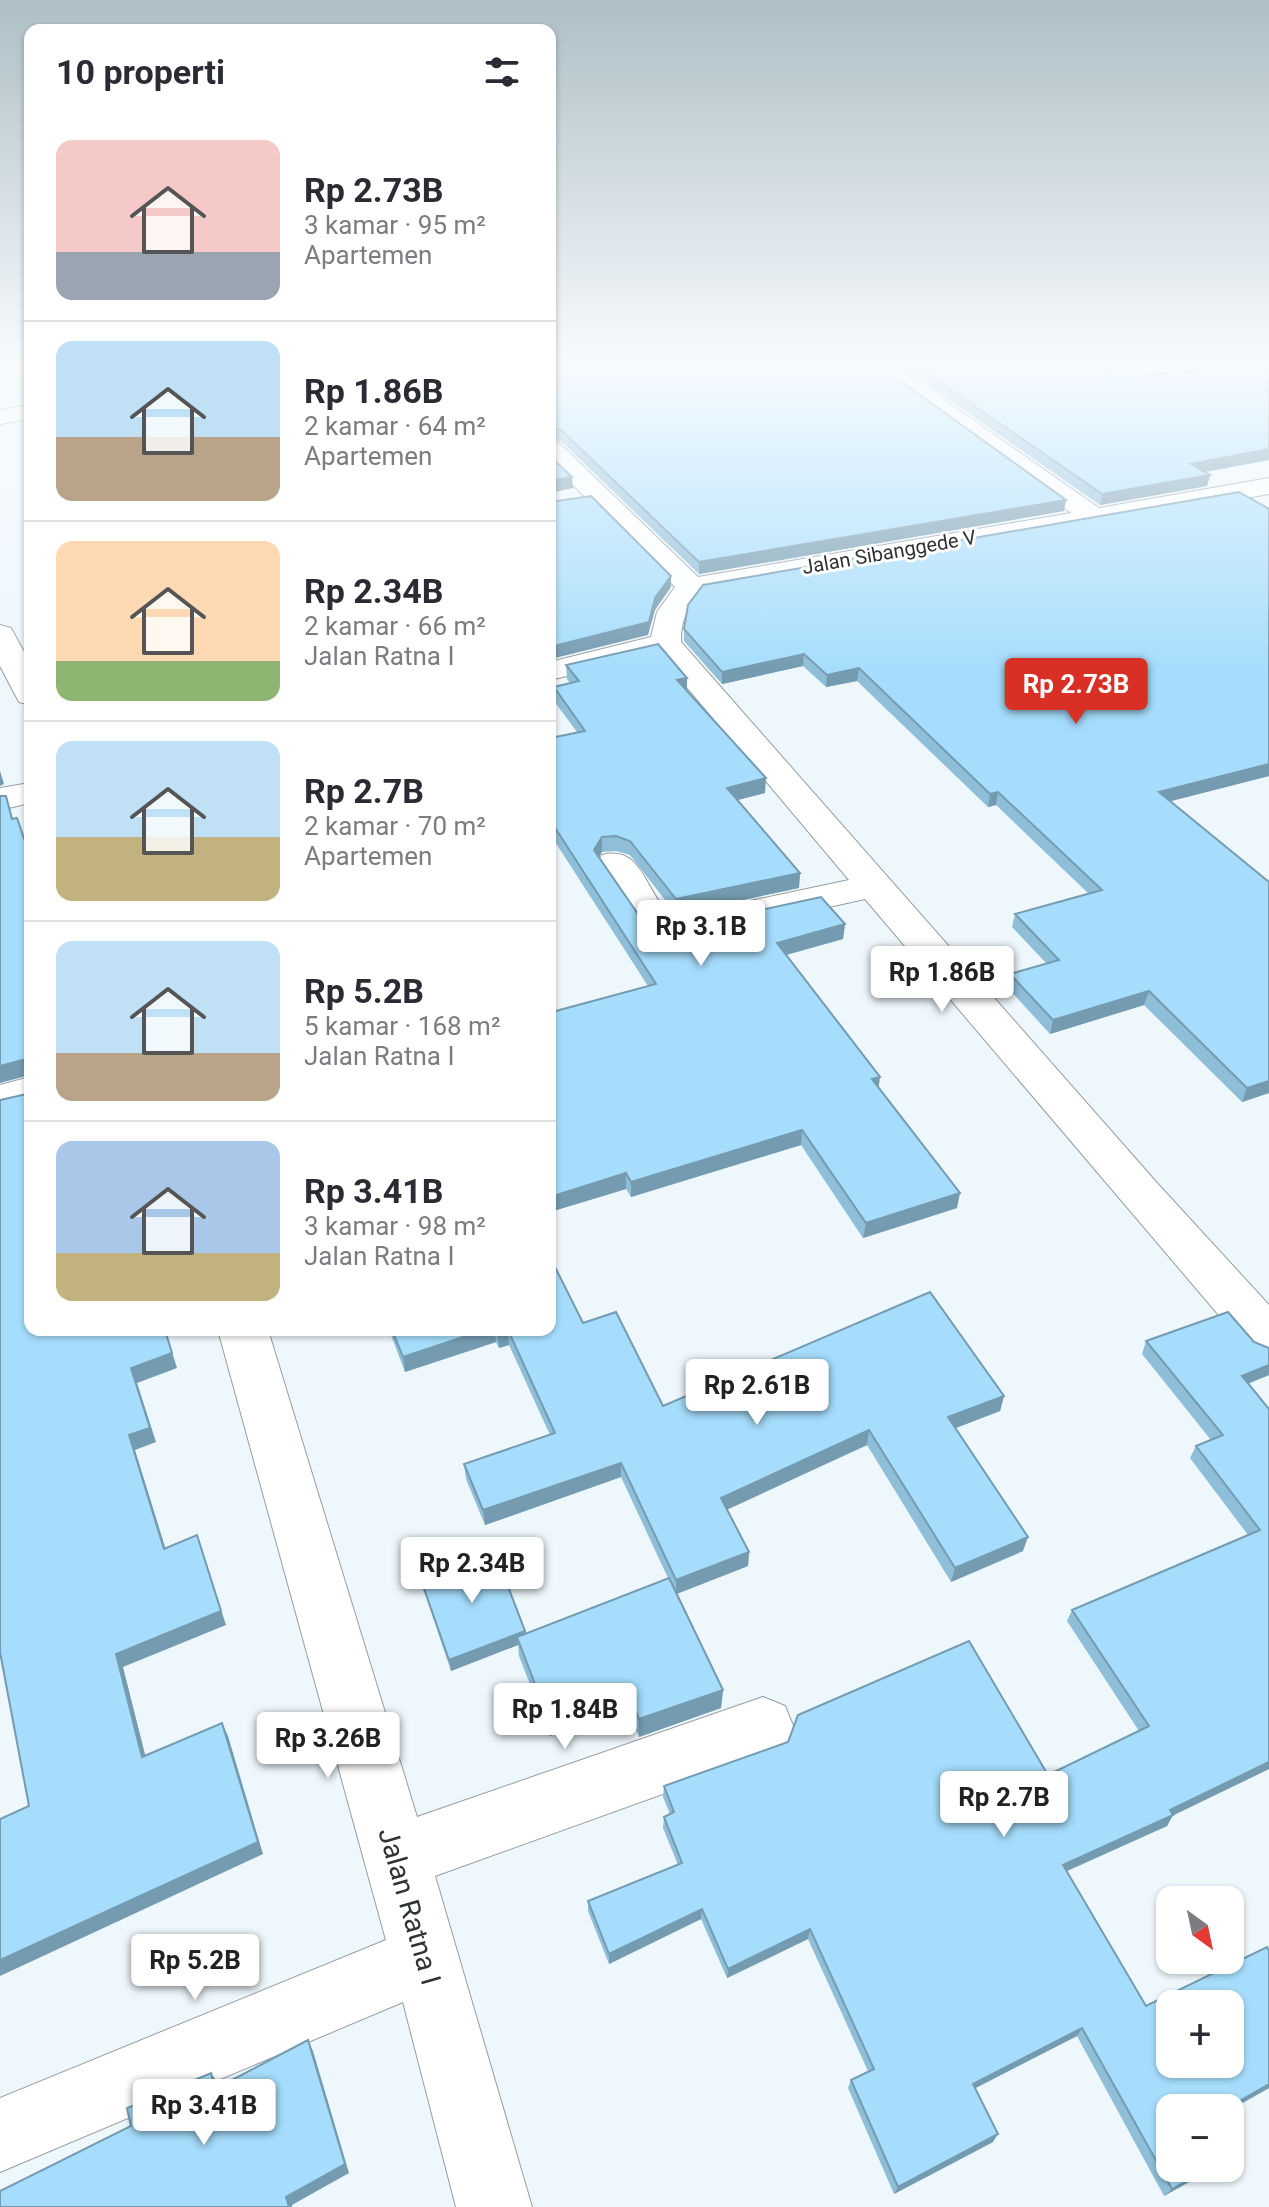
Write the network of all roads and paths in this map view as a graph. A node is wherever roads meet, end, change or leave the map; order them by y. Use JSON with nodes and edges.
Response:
{"nodes":[{"id":1,"x":567,"y":465,"type":"edge"},
{"id":2,"x":1021,"y":465,"type":"edge"},
{"id":3,"x":1269,"y":486,"type":"edge"},
{"id":4,"x":597,"y":495,"type":"junction"},
{"id":5,"x":566,"y":500,"type":"edge"},
{"id":6,"x":1093,"y":516,"type":"junction"},
{"id":7,"x":692,"y":587,"type":"junction"},
{"id":8,"x":0,"y":634,"type":"edge"},
{"id":9,"x":666,"y":643,"type":"junction"},
{"id":10,"x":556,"y":670,"type":"edge"},
{"id":11,"x":24,"y":683,"type":"edge"},
{"id":12,"x":24,"y":794,"type":"edge"},
{"id":13,"x":0,"y":799,"type":"edge"},
{"id":14,"x":615,"y":863,"type":"dead end"},
{"id":15,"x":875,"y":886,"type":"junction"},
{"id":16,"x":24,"y":1094,"type":"edge"},
{"id":17,"x":0,"y":1100,"type":"edge"},
{"id":18,"x":245,"y":1336,"type":"edge"},
{"id":19,"x":1269,"y":1339,"type":"edge"},
{"id":20,"x":763,"y":1728,"type":"dead end"},
{"id":21,"x":396,"y":1857,"type":"junction"},
{"id":22,"x":426,"y":1958,"type":"junction"},
{"id":23,"x":0,"y":2135,"type":"edge"},
{"id":24,"x":494,"y":2207,"type":"edge"}],
"edges":[{"from":1,"to":4,"type":"street"},
{"from":2,"to":6,"type":"street"},
{"from":3,"to":6,"type":"street","name":"Jalan Sibanggede V"},
{"from":4,"to":5,"type":"street"},
{"from":4,"to":7,"type":"street"},
{"from":6,"to":7,"type":"street","name":"Jalan Sibanggede V"},
{"from":7,"to":9,"type":"street"},
{"from":8,"to":11,"type":"street"},
{"from":9,"to":10,"type":"street"},
{"from":9,"to":15,"type":"street"},
{"from":12,"to":13,"type":"street"},
{"from":14,"to":15,"type":"street"},
{"from":15,"to":19,"type":"street"},
{"from":16,"to":17,"type":"street"},
{"from":18,"to":21,"type":"street","name":"Jalan Ratna I"},
{"from":20,"to":21,"type":"street"},
{"from":21,"to":22,"type":"street","name":"Jalan Ratna I"},
{"from":22,"to":23,"type":"street"},
{"from":22,"to":24,"type":"street","name":"Jalan Ratna I"}]}
